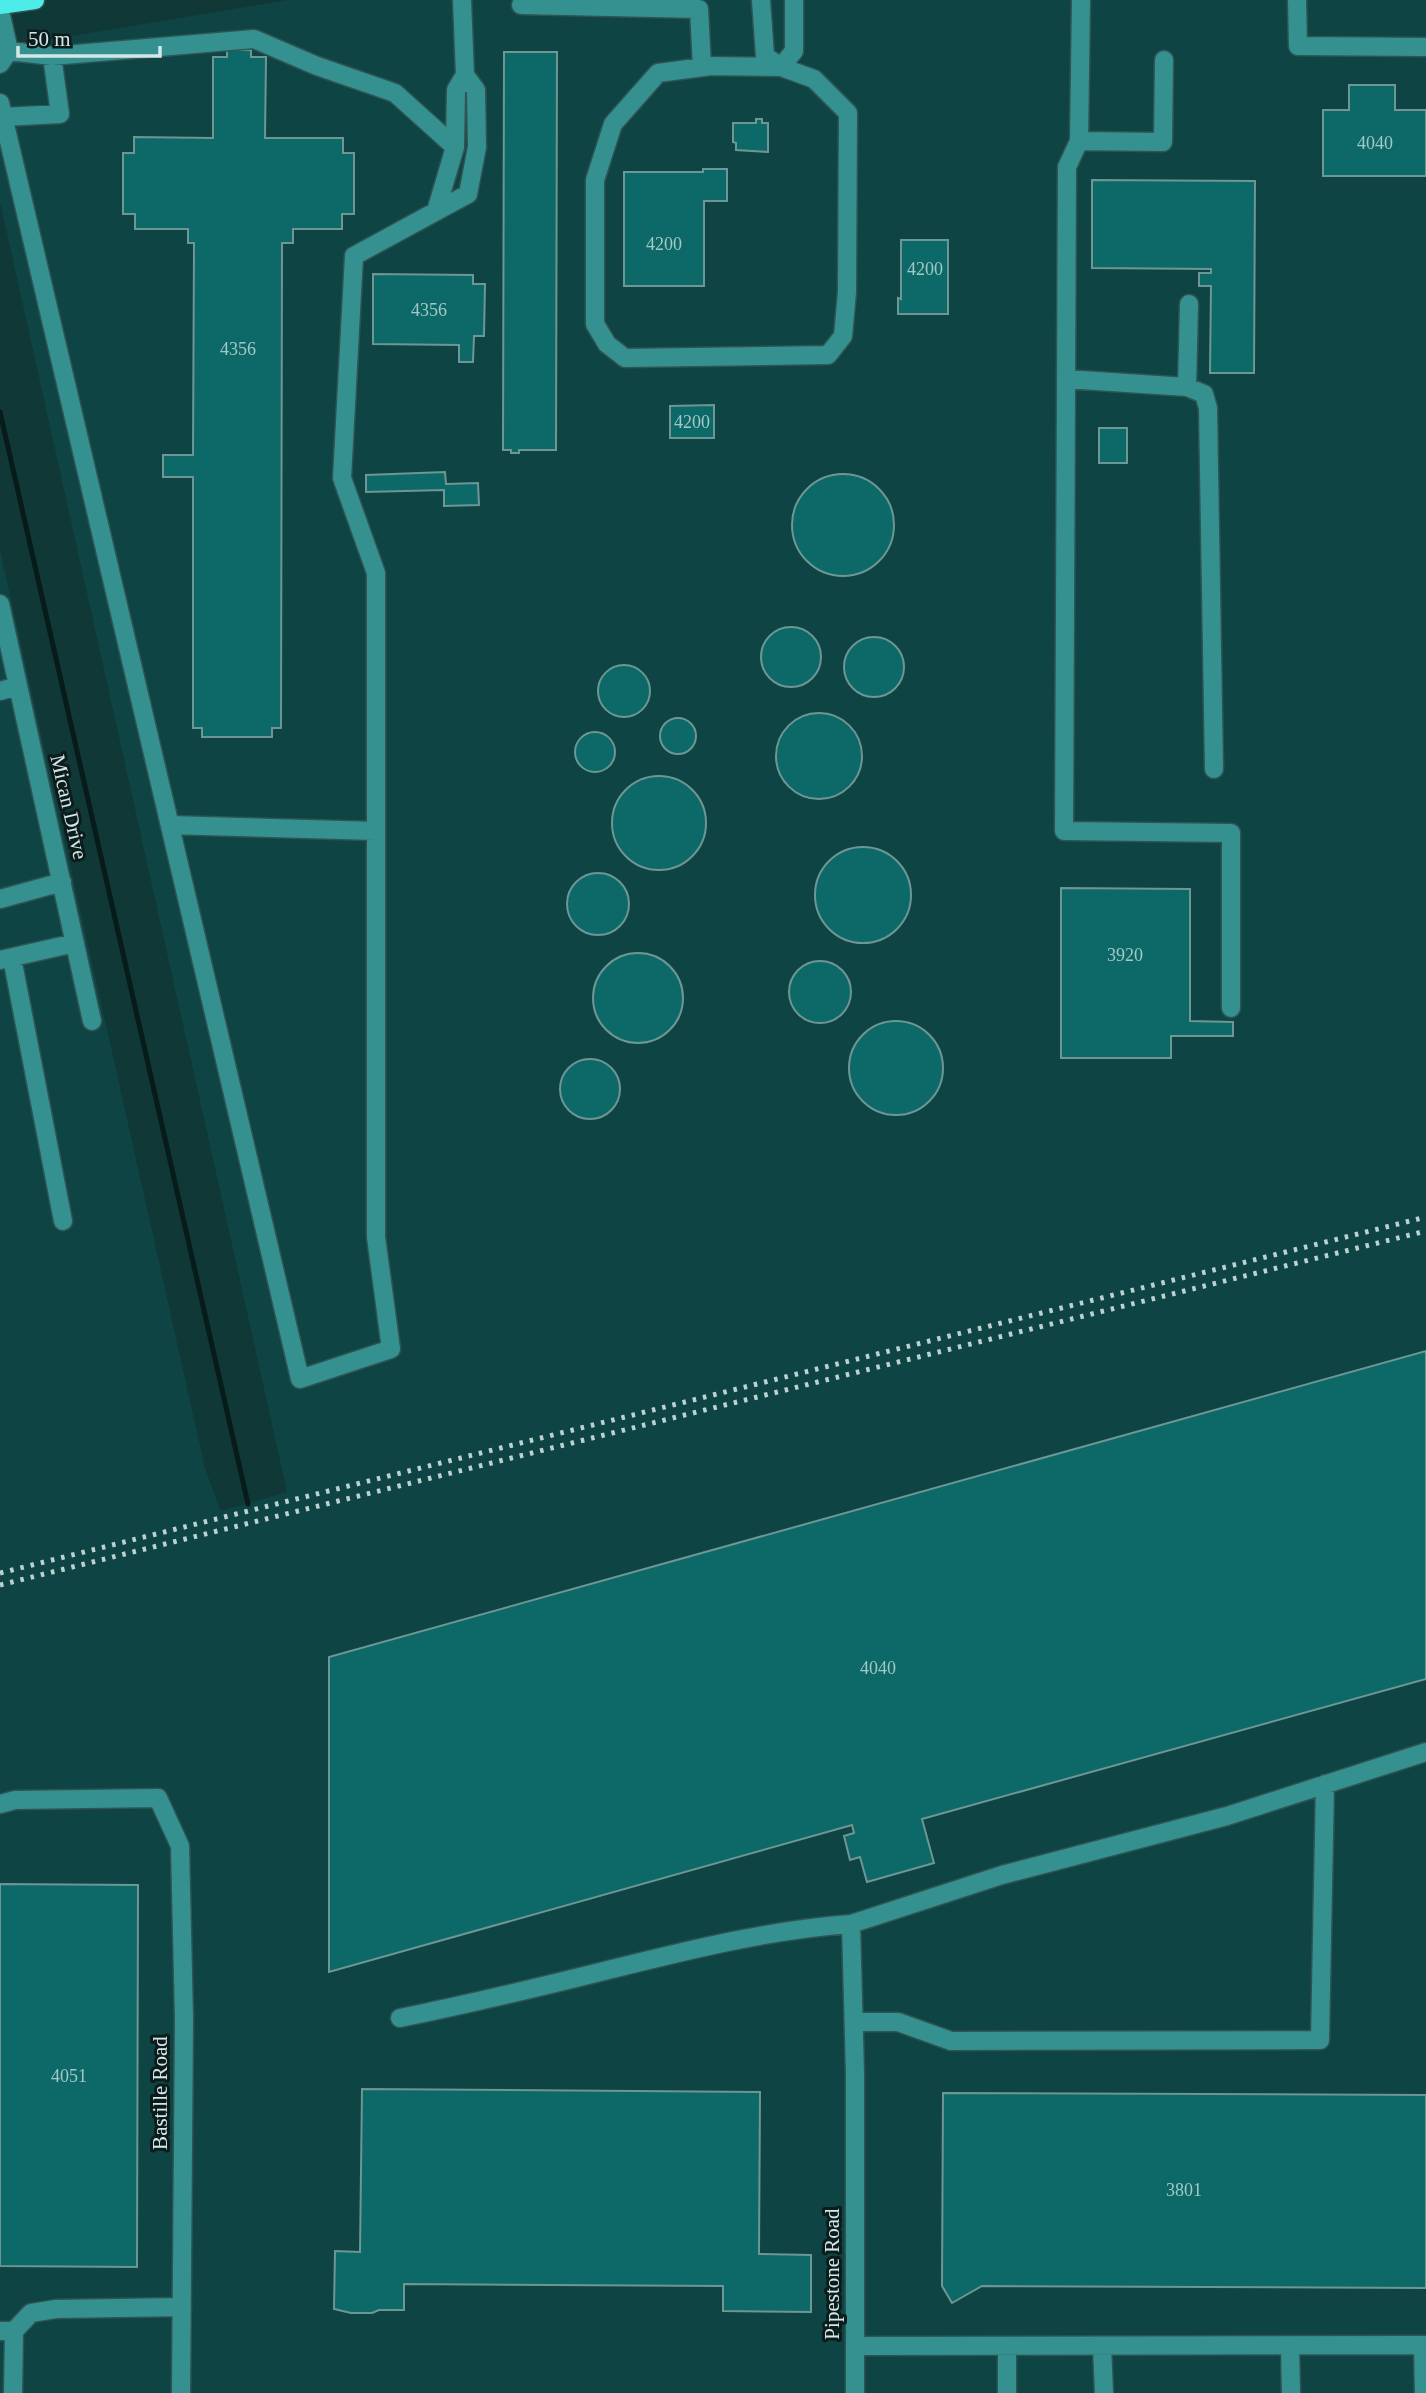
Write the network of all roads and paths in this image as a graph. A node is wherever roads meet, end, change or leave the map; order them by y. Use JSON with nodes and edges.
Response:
{"nodes":[{"id":1,"x":35,"y":0,"type":"edge"},
{"id":2,"x":461,"y":0,"type":"edge"},
{"id":3,"x":761,"y":0,"type":"edge"},
{"id":4,"x":794,"y":0,"type":"edge"},
{"id":5,"x":1081,"y":0,"type":"edge"},
{"id":6,"x":1297,"y":0,"type":"edge"},
{"id":7,"x":0,"y":5,"type":"edge"},
{"id":8,"x":520,"y":5,"type":"dead end"},
{"id":9,"x":0,"y":11,"type":"edge"},
{"id":10,"x":1426,"y":47,"type":"edge"},
{"id":11,"x":51,"y":56,"type":"junction"},
{"id":12,"x":5,"y":57,"type":"edge"},
{"id":13,"x":1164,"y":60,"type":"dead end"},
{"id":14,"x":702,"y":67,"type":"junction"},
{"id":15,"x":781,"y":67,"type":"junction"},
{"id":16,"x":465,"y":75,"type":"junction"},
{"id":17,"x":2,"y":110,"type":"edge"},
{"id":18,"x":1079,"y":141,"type":"junction"},
{"id":19,"x":455,"y":148,"type":"junction"},
{"id":20,"x":436,"y":211,"type":"junction"},
{"id":21,"x":1189,"y":303,"type":"dead end"},
{"id":22,"x":1066,"y":379,"type":"junction"},
{"id":23,"x":1187,"y":387,"type":"junction"},
{"id":24,"x":0,"y":604,"type":"edge"},
{"id":25,"x":5,"y":647,"type":"edge"},
{"id":26,"x":18,"y":686,"type":"junction"},
{"id":27,"x":0,"y":691,"type":"edge"},
{"id":28,"x":1214,"y":769,"type":"dead end"},
{"id":29,"x":170,"y":825,"type":"junction"},
{"id":30,"x":376,"y":831,"type":"junction"},
{"id":31,"x":62,"y":882,"type":"junction"},
{"id":32,"x":0,"y":899,"type":"edge"},
{"id":33,"x":75,"y":943,"type":"junction"},
{"id":34,"x":6,"y":959,"type":"edge"},
{"id":35,"x":1230,"y":1008,"type":"dead end"},
{"id":36,"x":92,"y":1021,"type":"dead end"},
{"id":37,"x":63,"y":1222,"type":"dead end"},
{"id":38,"x":1426,"y":1752,"type":"edge"},
{"id":39,"x":1325,"y":1784,"type":"junction"},
{"id":40,"x":0,"y":1804,"type":"edge"},
{"id":41,"x":851,"y":1923,"type":"junction"},
{"id":42,"x":400,"y":2018,"type":"dead end"},
{"id":43,"x":854,"y":2022,"type":"junction"},
{"id":44,"x":182,"y":2307,"type":"junction"},
{"id":45,"x":7,"y":2331,"type":"edge"},
{"id":46,"x":1424,"y":2345,"type":"edge"},
{"id":47,"x":855,"y":2346,"type":"junction"},
{"id":48,"x":1007,"y":2346,"type":"junction"},
{"id":49,"x":1102,"y":2346,"type":"junction"},
{"id":50,"x":1290,"y":2346,"type":"junction"},
{"id":51,"x":13,"y":2393,"type":"edge"},
{"id":52,"x":181,"y":2393,"type":"edge"},
{"id":53,"x":855,"y":2393,"type":"edge"},
{"id":54,"x":1007,"y":2393,"type":"edge"},
{"id":55,"x":1104,"y":2393,"type":"edge"},
{"id":56,"x":1291,"y":2393,"type":"edge"},
{"id":57,"x":1424,"y":2393,"type":"edge"}],
"edges":[{"from":1,"to":7,"type":"main road"},
{"from":2,"to":16,"type":"street"},
{"from":3,"to":15,"type":"street"},
{"from":4,"to":15,"type":"street"},
{"from":5,"to":18,"type":"street"},
{"from":6,"to":10,"type":"street"},
{"from":8,"to":14,"type":"street"},
{"from":9,"to":12,"type":"street"},
{"from":11,"to":12,"type":"street"},
{"from":11,"to":17,"type":"street"},
{"from":11,"to":19,"type":"street"},
{"from":13,"to":18,"type":"street"},
{"from":14,"to":15,"type":"street"},
{"from":14,"to":15,"type":"street"},
{"from":16,"to":19,"type":"street"},
{"from":16,"to":20,"type":"street"},
{"from":17,"to":29,"type":"street"},
{"from":18,"to":22,"type":"street"},
{"from":19,"to":20,"type":"street"},
{"from":20,"to":30,"type":"street"},
{"from":21,"to":23,"type":"street"},
{"from":22,"to":23,"type":"street"},
{"from":22,"to":35,"type":"street"},
{"from":23,"to":28,"type":"street"},
{"from":24,"to":25,"type":"street","name":"Mican Drive"},
{"from":25,"to":26,"type":"street","name":"Mican Drive"},
{"from":26,"to":27,"type":"street"},
{"from":26,"to":31,"type":"street","name":"Mican Drive"},
{"from":29,"to":30,"type":"street"},
{"from":29,"to":30,"type":"street"},
{"from":31,"to":32,"type":"street"},
{"from":31,"to":33,"type":"street","name":"Mican Drive"},
{"from":33,"to":34,"type":"street"},
{"from":33,"to":36,"type":"street","name":"Mican Drive"},
{"from":34,"to":37,"type":"street"},
{"from":38,"to":39,"type":"street"},
{"from":39,"to":41,"type":"street"},
{"from":39,"to":43,"type":"street"},
{"from":40,"to":44,"type":"street","name":"Bastille Road"},
{"from":41,"to":42,"type":"street"},
{"from":41,"to":43,"type":"street","name":"Pipestone Road"},
{"from":43,"to":47,"type":"street","name":"Pipestone Road"},
{"from":44,"to":45,"type":"street"},
{"from":44,"to":52,"type":"street","name":"Bastille Road"},
{"from":45,"to":51,"type":"street"},
{"from":46,"to":50,"type":"street"},
{"from":46,"to":57,"type":"street"},
{"from":47,"to":48,"type":"street"},
{"from":47,"to":53,"type":"street","name":"Pipestone Road"},
{"from":48,"to":49,"type":"street"},
{"from":48,"to":54,"type":"street"},
{"from":49,"to":50,"type":"street"},
{"from":49,"to":55,"type":"street"},
{"from":50,"to":56,"type":"street"}]}
